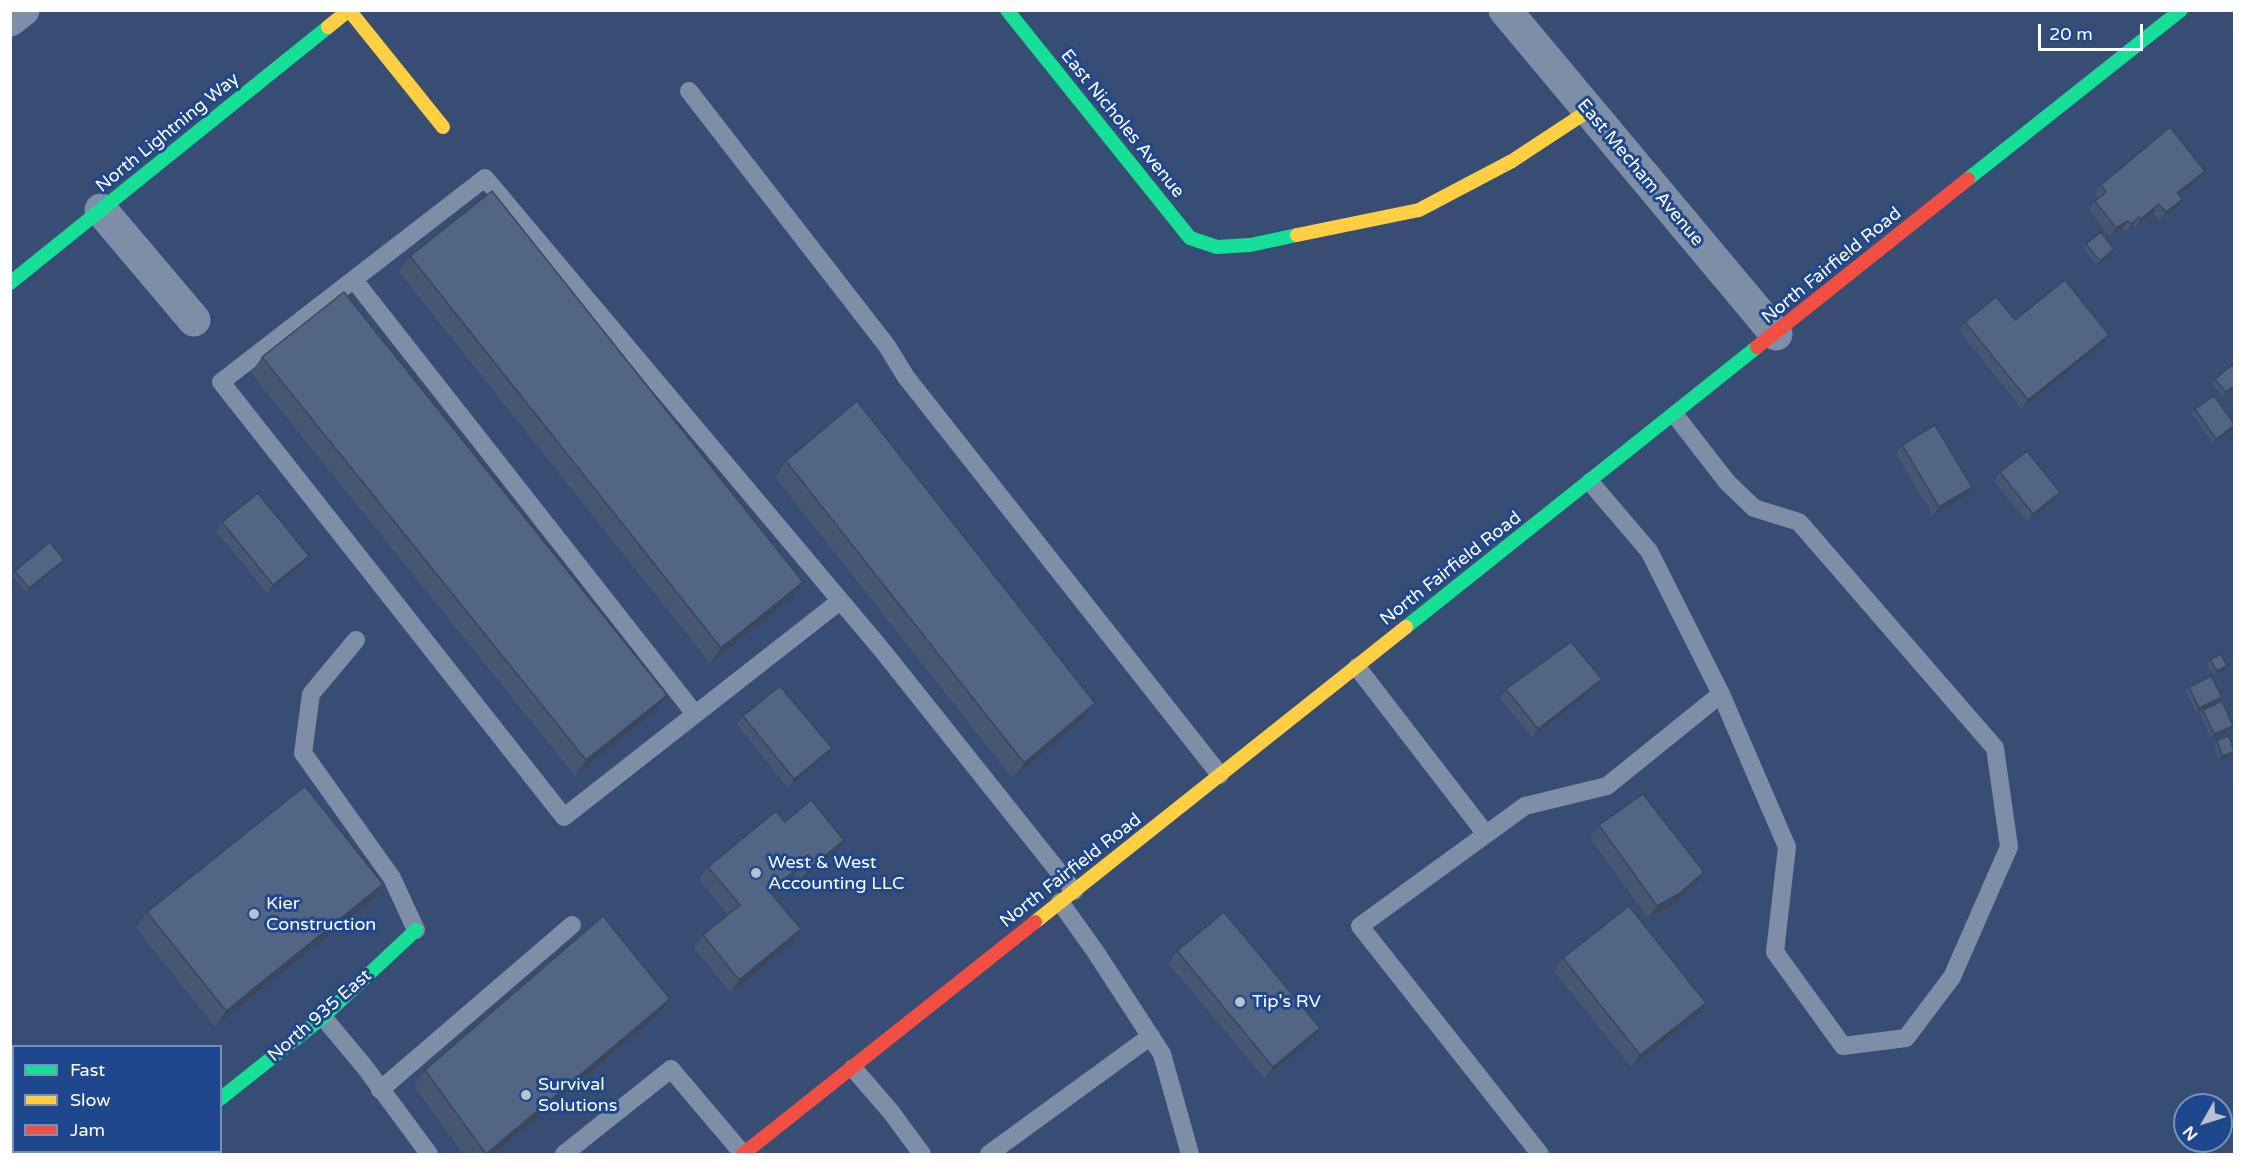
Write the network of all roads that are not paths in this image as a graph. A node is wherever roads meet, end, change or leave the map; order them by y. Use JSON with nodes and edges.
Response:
{"nodes":[{"id":1,"x":22,"y":10,"type":"edge"},
{"id":2,"x":349,"y":10,"type":"edge"},
{"id":3,"x":1007,"y":10,"type":"edge"},
{"id":4,"x":1506,"y":10,"type":"edge"},
{"id":5,"x":2181,"y":10,"type":"edge"},
{"id":6,"x":10,"y":20,"type":"edge"},
{"id":7,"x":689,"y":91,"type":"dead end"},
{"id":8,"x":1588,"y":111,"type":"junction"},
{"id":9,"x":443,"y":127,"type":"dead end"},
{"id":10,"x":101,"y":210,"type":"junction"},
{"id":11,"x":354,"y":279,"type":"junction"},
{"id":12,"x":10,"y":283,"type":"edge"},
{"id":13,"x":194,"y":320,"type":"dead end"},
{"id":14,"x":1776,"y":334,"type":"junction"},
{"id":15,"x":1675,"y":415,"type":"junction"},
{"id":16,"x":1590,"y":482,"type":"junction"},
{"id":17,"x":840,"y":601,"type":"junction"},
{"id":18,"x":356,"y":640,"type":"dead end"},
{"id":19,"x":1357,"y":667,"type":"junction"},
{"id":20,"x":1721,"y":694,"type":"junction"},
{"id":21,"x":695,"y":714,"type":"junction"},
{"id":22,"x":1221,"y":776,"type":"junction"},
{"id":23,"x":1485,"y":833,"type":"junction"},
{"id":24,"x":1067,"y":896,"type":"junction"},
{"id":25,"x":572,"y":926,"type":"dead end"},
{"id":26,"x":416,"y":930,"type":"joint"},
{"id":27,"x":323,"y":1017,"type":"junction"},
{"id":28,"x":1151,"y":1036,"type":"junction"},
{"id":29,"x":854,"y":1068,"type":"junction"},
{"id":30,"x":380,"y":1090,"type":"junction"},
{"id":31,"x":222,"y":1097,"type":"edge"},
{"id":32,"x":429,"y":1155,"type":"edge"},
{"id":33,"x":564,"y":1155,"type":"edge"},
{"id":34,"x":743,"y":1155,"type":"edge"},
{"id":35,"x":922,"y":1155,"type":"edge"},
{"id":36,"x":989,"y":1155,"type":"edge"},
{"id":37,"x":1190,"y":1155,"type":"edge"},
{"id":38,"x":1540,"y":1155,"type":"edge"}],
"edges":[{"from":1,"to":6,"type":"street"},
{"from":2,"to":9,"type":"main road"},
{"from":2,"to":10,"type":"main road","name":"North Lightning Way"},
{"from":3,"to":8,"type":"main road","name":"East Nicholes Avenue"},
{"from":4,"to":8,"type":"street","name":"East Mecham Avenue"},
{"from":5,"to":14,"type":"main road","name":"North Fairfield Road"},
{"from":7,"to":22,"type":"lane"},
{"from":8,"to":14,"type":"street","name":"East Mecham Avenue"},
{"from":10,"to":12,"type":"main road","name":"North Lightning Way"},
{"from":10,"to":13,"type":"street"},
{"from":11,"to":17,"type":"lane"},
{"from":11,"to":21,"type":"lane"},
{"from":11,"to":21,"type":"lane"},
{"from":14,"to":15,"type":"main road","name":"North Fairfield Road"},
{"from":15,"to":16,"type":"main road","name":"North Fairfield Road"},
{"from":15,"to":20,"type":"lane"},
{"from":16,"to":19,"type":"main road","name":"North Fairfield Road"},
{"from":16,"to":20,"type":"lane"},
{"from":17,"to":21,"type":"lane"},
{"from":17,"to":24,"type":"lane"},
{"from":18,"to":26,"type":"lane"},
{"from":19,"to":22,"type":"main road","name":"North Fairfield Road"},
{"from":19,"to":23,"type":"lane"},
{"from":20,"to":23,"type":"lane"},
{"from":22,"to":24,"type":"main road","name":"North Fairfield Road"},
{"from":23,"to":38,"type":"lane"},
{"from":24,"to":28,"type":"lane"},
{"from":24,"to":29,"type":"main road","name":"North Fairfield Road"},
{"from":25,"to":30,"type":"lane"},
{"from":26,"to":27,"type":"main road","name":"North 935 East"},
{"from":27,"to":30,"type":"lane"},
{"from":27,"to":31,"type":"main road","name":"North 935 East"},
{"from":28,"to":36,"type":"lane"},
{"from":28,"to":37,"type":"lane"},
{"from":29,"to":34,"type":"main road","name":"North Fairfield Road"},
{"from":29,"to":35,"type":"lane"},
{"from":30,"to":32,"type":"lane"},
{"from":33,"to":34,"type":"lane"}]}
